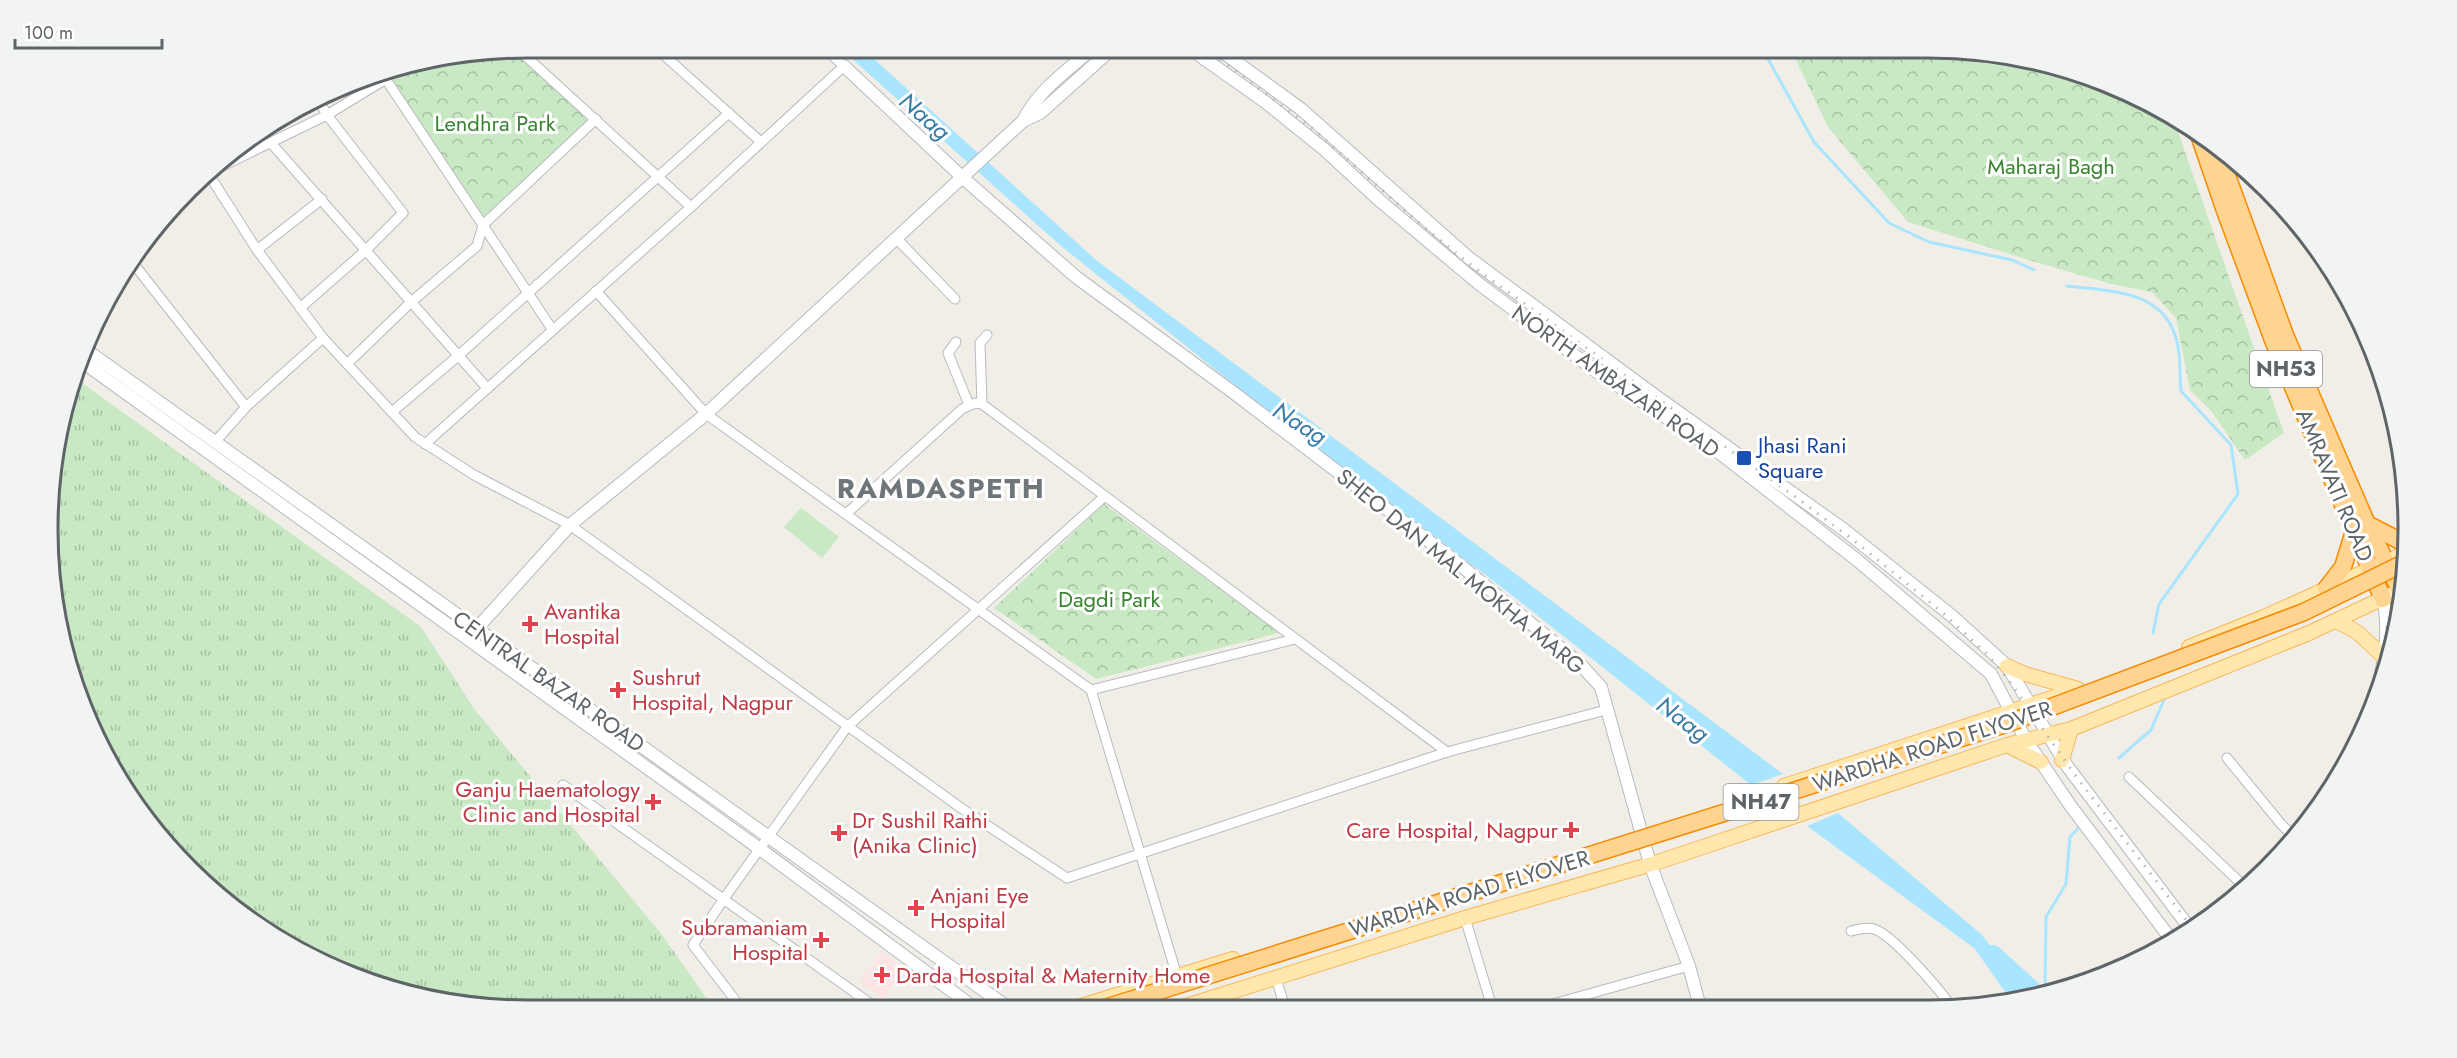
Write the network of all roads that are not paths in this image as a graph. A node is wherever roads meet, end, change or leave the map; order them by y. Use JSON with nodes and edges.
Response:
{"nodes":[{"id":1,"x":528,"y":58,"type":"edge"},
{"id":2,"x":667,"y":58,"type":"edge"},
{"id":3,"x":835,"y":58,"type":"edge"},
{"id":4,"x":1082,"y":58,"type":"edge"},
{"id":5,"x":1102,"y":58,"type":"edge"},
{"id":6,"x":1203,"y":58,"type":"edge"},
{"id":7,"x":1231,"y":58,"type":"edge"},
{"id":8,"x":844,"y":66,"type":"junction"},
{"id":9,"x":387,"y":81,"type":"edge"},
{"id":10,"x":369,"y":87,"type":"edge"},
{"id":11,"x":322,"y":106,"type":"edge"},
{"id":12,"x":729,"y":113,"type":"junction"},
{"id":13,"x":327,"y":115,"type":"junction"},
{"id":14,"x":596,"y":119,"type":"junction"},
{"id":15,"x":1023,"y":121,"type":"junction"},
{"id":16,"x":761,"y":142,"type":"junction"},
{"id":17,"x":271,"y":143,"type":"junction"},
{"id":18,"x":2204,"y":149,"type":"edge"},
{"id":19,"x":241,"y":157,"type":"edge"},
{"id":20,"x":2222,"y":163,"type":"edge"},
{"id":21,"x":658,"y":176,"type":"junction"},
{"id":22,"x":962,"y":177,"type":"junction"},
{"id":23,"x":212,"y":181,"type":"edge"},
{"id":24,"x":322,"y":199,"type":"junction"},
{"id":25,"x":691,"y":207,"type":"junction"},
{"id":26,"x":483,"y":225,"type":"junction"},
{"id":27,"x":896,"y":238,"type":"junction"},
{"id":28,"x":257,"y":250,"type":"junction"},
{"id":29,"x":364,"y":252,"type":"junction"},
{"id":30,"x":138,"y":269,"type":"edge"},
{"id":31,"x":596,"y":291,"type":"junction"},
{"id":32,"x":528,"y":292,"type":"junction"},
{"id":33,"x":955,"y":299,"type":"dead end"},
{"id":34,"x":410,"y":303,"type":"junction"},
{"id":35,"x":300,"y":308,"type":"junction"},
{"id":36,"x":552,"y":329,"type":"junction"},
{"id":37,"x":987,"y":335,"type":"dead end"},
{"id":38,"x":323,"y":338,"type":"junction"},
{"id":39,"x":956,"y":342,"type":"dead end"},
{"id":40,"x":92,"y":354,"type":"edge"},
{"id":41,"x":458,"y":356,"type":"junction"},
{"id":42,"x":346,"y":364,"type":"junction"},
{"id":43,"x":88,"y":366,"type":"edge"},
{"id":44,"x":486,"y":388,"type":"junction"},
{"id":45,"x":982,"y":404,"type":"junction"},
{"id":46,"x":969,"y":405,"type":"junction"},
{"id":47,"x":246,"y":407,"type":"junction"},
{"id":48,"x":392,"y":412,"type":"junction"},
{"id":49,"x":706,"y":414,"type":"junction"},
{"id":50,"x":215,"y":442,"type":"junction"},
{"id":51,"x":426,"y":444,"type":"junction"},
{"id":52,"x":1105,"y":495,"type":"junction"},
{"id":53,"x":846,"y":514,"type":"junction"},
{"id":54,"x":570,"y":525,"type":"junction"},
{"id":55,"x":2360,"y":527,"type":"junction"},
{"id":56,"x":1843,"y":529,"type":"junction"},
{"id":57,"x":2398,"y":541,"type":"edge"},
{"id":58,"x":1834,"y":543,"type":"junction"},
{"id":59,"x":2397,"y":557,"type":"edge"},
{"id":60,"x":2378,"y":566,"type":"junction"},
{"id":61,"x":2396,"y":567,"type":"edge"},
{"id":62,"x":2395,"y":579,"type":"edge"},
{"id":63,"x":2326,"y":589,"type":"junction"},
{"id":64,"x":2394,"y":591,"type":"edge"},
{"id":65,"x":2393,"y":599,"type":"edge"},
{"id":66,"x":978,"y":609,"type":"junction"},
{"id":67,"x":2391,"y":611,"type":"edge"},
{"id":68,"x":2336,"y":621,"type":"junction"},
{"id":69,"x":472,"y":633,"type":"junction"},
{"id":70,"x":2385,"y":638,"type":"edge"},
{"id":71,"x":1295,"y":639,"type":"junction"},
{"id":72,"x":2381,"y":654,"type":"edge"},
{"id":73,"x":2007,"y":666,"type":"junction"},
{"id":74,"x":2078,"y":689,"type":"junction"},
{"id":75,"x":1091,"y":690,"type":"junction"},
{"id":76,"x":2032,"y":705,"type":"junction"},
{"id":77,"x":1606,"y":710,"type":"junction"},
{"id":78,"x":2011,"y":712,"type":"junction"},
{"id":79,"x":847,"y":727,"type":"junction"},
{"id":80,"x":2070,"y":729,"type":"junction"},
{"id":81,"x":2049,"y":733,"type":"junction"},
{"id":82,"x":2026,"y":740,"type":"junction"},
{"id":83,"x":2007,"y":745,"type":"junction"},
{"id":84,"x":1447,"y":752,"type":"junction"},
{"id":85,"x":2227,"y":758,"type":"dead end"},
{"id":86,"x":2062,"y":760,"type":"junction"},
{"id":87,"x":2041,"y":762,"type":"junction"},
{"id":88,"x":2129,"y":777,"type":"dead end"},
{"id":89,"x":563,"y":785,"type":"dead end"},
{"id":90,"x":1641,"y":831,"type":"junction"},
{"id":91,"x":2288,"y":831,"type":"edge"},
{"id":92,"x":768,"y":837,"type":"junction"},
{"id":93,"x":760,"y":849,"type":"junction"},
{"id":94,"x":1139,"y":854,"type":"junction"},
{"id":95,"x":1650,"y":864,"type":"junction"},
{"id":96,"x":2239,"y":882,"type":"edge"},
{"id":97,"x":723,"y":900,"type":"junction"},
{"id":98,"x":1465,"y":918,"type":"junction"},
{"id":99,"x":2185,"y":922,"type":"edge"},
{"id":100,"x":1851,"y":930,"type":"dead end"},
{"id":101,"x":2167,"y":934,"type":"edge"},
{"id":102,"x":1689,"y":966,"type":"junction"},
{"id":103,"x":1177,"y":976,"type":"junction"},
{"id":104,"x":1276,"y":978,"type":"junction"},
{"id":105,"x":1945,"y":999,"type":"edge"},
{"id":106,"x":735,"y":1000,"type":"edge"},
{"id":107,"x":865,"y":1000,"type":"edge"},
{"id":108,"x":964,"y":1000,"type":"edge"},
{"id":109,"x":997,"y":1000,"type":"edge"},
{"id":110,"x":1100,"y":1000,"type":"edge"},
{"id":111,"x":1129,"y":1000,"type":"edge"},
{"id":112,"x":1156,"y":1000,"type":"edge"},
{"id":113,"x":1206,"y":1000,"type":"edge"},
{"id":114,"x":1283,"y":1000,"type":"edge"},
{"id":115,"x":1490,"y":1000,"type":"edge"},
{"id":116,"x":1567,"y":1000,"type":"edge"},
{"id":117,"x":1698,"y":1000,"type":"edge"}],
"edges":[{"from":1,"to":14,"type":"street"},
{"from":2,"to":12,"type":"street"},
{"from":3,"to":8,"type":"street"},
{"from":4,"to":15,"type":"main road"},
{"from":5,"to":15,"type":"main road"},
{"from":6,"to":58,"type":"main road","name":"NORTH AMBAZARI ROAD"},
{"from":7,"to":56,"type":"main road","name":"NORTH AMBAZARI ROAD"},
{"from":8,"to":16,"type":"street"},
{"from":8,"to":22,"type":"main road","name":"SHEO DAN MAL MOKHA MARG"},
{"from":9,"to":26,"type":"street"},
{"from":10,"to":13,"type":"street"},
{"from":11,"to":13,"type":"street"},
{"from":12,"to":16,"type":"street"},
{"from":12,"to":21,"type":"street"},
{"from":13,"to":17,"type":"street"},
{"from":13,"to":29,"type":"street"},
{"from":14,"to":21,"type":"street"},
{"from":14,"to":26,"type":"street"},
{"from":15,"to":22,"type":"main road"},
{"from":16,"to":25,"type":"street"},
{"from":17,"to":19,"type":"street"},
{"from":17,"to":24,"type":"street"},
{"from":18,"to":55,"type":"highway","name":"AMRAVATI ROAD","number":"NH53"},
{"from":20,"to":55,"type":"highway","name":"AMRAVATI ROAD","number":"NH53"},
{"from":21,"to":25,"type":"street"},
{"from":21,"to":32,"type":"street"},
{"from":22,"to":27,"type":"main road"},
{"from":22,"to":77,"type":"main road","name":"SHEO DAN MAL MOKHA MARG"},
{"from":23,"to":28,"type":"street"},
{"from":24,"to":28,"type":"street"},
{"from":24,"to":29,"type":"street"},
{"from":25,"to":31,"type":"street"},
{"from":26,"to":32,"type":"street"},
{"from":26,"to":34,"type":"street"},
{"from":27,"to":33,"type":"street"},
{"from":27,"to":49,"type":"main road"},
{"from":28,"to":35,"type":"street"},
{"from":29,"to":34,"type":"street"},
{"from":29,"to":35,"type":"street"},
{"from":30,"to":47,"type":"street"},
{"from":31,"to":36,"type":"street"},
{"from":31,"to":49,"type":"street"},
{"from":32,"to":36,"type":"street"},
{"from":32,"to":41,"type":"street"},
{"from":34,"to":41,"type":"street"},
{"from":34,"to":42,"type":"street"},
{"from":35,"to":38,"type":"street"},
{"from":36,"to":44,"type":"street"},
{"from":37,"to":45,"type":"street"},
{"from":38,"to":42,"type":"street"},
{"from":38,"to":47,"type":"street"},
{"from":39,"to":46,"type":"street"},
{"from":40,"to":50,"type":"main road","name":"CENTRAL BAZAR ROAD"},
{"from":41,"to":44,"type":"street"},
{"from":41,"to":48,"type":"street"},
{"from":42,"to":48,"type":"street"},
{"from":43,"to":69,"type":"main road","name":"CENTRAL BAZAR ROAD"},
{"from":44,"to":51,"type":"street"},
{"from":45,"to":46,"type":"street"},
{"from":45,"to":52,"type":"street"},
{"from":46,"to":53,"type":"street"},
{"from":47,"to":50,"type":"street"},
{"from":48,"to":51,"type":"street"},
{"from":49,"to":53,"type":"street"},
{"from":49,"to":54,"type":"main road"},
{"from":50,"to":69,"type":"main road","name":"CENTRAL BAZAR ROAD"},
{"from":51,"to":54,"type":"street"},
{"from":52,"to":66,"type":"street"},
{"from":52,"to":71,"type":"street"},
{"from":53,"to":66,"type":"street"},
{"from":54,"to":69,"type":"main road"},
{"from":54,"to":79,"type":"street"},
{"from":55,"to":57,"type":"highway"},
{"from":55,"to":60,"type":"highway","name":"AMRAVATI ROAD","number":"NH53"},
{"from":55,"to":63,"type":"highway"},
{"from":56,"to":58,"type":"main road"},
{"from":56,"to":73,"type":"main road","name":"NORTH AMBAZARI ROAD"},
{"from":58,"to":78,"type":"main road","name":"NORTH AMBAZARI ROAD"},
{"from":59,"to":60,"type":"main road"},
{"from":60,"to":63,"type":"main road"},
{"from":60,"to":64,"type":"highway","name":"AMRAVATI ROAD","number":"NH53"},
{"from":61,"to":111,"type":"highway","name":"WARDHA ROAD FLYOVER","number":"NH47","bridge":true},
{"from":62,"to":112,"type":"highway","name":"WARDHA ROAD FLYOVER","number":"NH47"},
{"from":63,"to":74,"type":"main road"},
{"from":65,"to":68,"type":"main road"},
{"from":66,"to":75,"type":"street"},
{"from":66,"to":79,"type":"street"},
{"from":67,"to":70,"type":"main road"},
{"from":68,"to":72,"type":"main road"},
{"from":68,"to":80,"type":"main road"},
{"from":69,"to":92,"type":"main road","name":"CENTRAL BAZAR ROAD"},
{"from":69,"to":93,"type":"main road","name":"CENTRAL BAZAR ROAD"},
{"from":71,"to":75,"type":"street"},
{"from":71,"to":84,"type":"street"},
{"from":73,"to":74,"type":"main road"},
{"from":73,"to":76,"type":"main road","name":"NORTH AMBAZARI ROAD"},
{"from":74,"to":76,"type":"main road"},
{"from":75,"to":94,"type":"street"},
{"from":76,"to":78,"type":"main road"},
{"from":76,"to":81,"type":"main road","name":"NORTH AMBAZARI ROAD"},
{"from":77,"to":84,"type":"street"},
{"from":77,"to":90,"type":"main road","name":"SHEO DAN MAL MOKHA MARG"},
{"from":78,"to":82,"type":"main road","name":"NORTH AMBAZARI ROAD"},
{"from":78,"to":90,"type":"main road"},
{"from":79,"to":92,"type":"street"},
{"from":79,"to":94,"type":"street"},
{"from":80,"to":81,"type":"main road"},
{"from":80,"to":86,"type":"main road"},
{"from":81,"to":82,"type":"main road"},
{"from":81,"to":86,"type":"main road","name":"NORTH AMBAZARI ROAD"},
{"from":82,"to":83,"type":"main road"},
{"from":82,"to":87,"type":"main road","name":"NORTH AMBAZARI ROAD"},
{"from":83,"to":87,"type":"main road"},
{"from":83,"to":95,"type":"main road"},
{"from":84,"to":94,"type":"street"},
{"from":85,"to":91,"type":"street"},
{"from":86,"to":99,"type":"main road","name":"NORTH AMBAZARI ROAD"},
{"from":87,"to":101,"type":"main road","name":"NORTH AMBAZARI ROAD"},
{"from":88,"to":96,"type":"street"},
{"from":89,"to":97,"type":"street"},
{"from":90,"to":95,"type":"main road","name":"SHEO DAN MAL MOKHA MARG"},
{"from":90,"to":103,"type":"main road"},
{"from":92,"to":93,"type":"street"},
{"from":92,"to":109,"type":"main road","name":"CENTRAL BAZAR ROAD"},
{"from":93,"to":97,"type":"street"},
{"from":93,"to":108,"type":"main road","name":"CENTRAL BAZAR ROAD"},
{"from":94,"to":103,"type":"street"},
{"from":95,"to":98,"type":"main road"},
{"from":95,"to":102,"type":"main road","name":"SHEO DAN MAL MOKHA MARG"},
{"from":97,"to":106,"type":"street"},
{"from":97,"to":107,"type":"street"},
{"from":98,"to":104,"type":"main road"},
{"from":98,"to":115,"type":"street"},
{"from":100,"to":105,"type":"street"},
{"from":102,"to":116,"type":"street"},
{"from":102,"to":117,"type":"main road","name":"SHEO DAN MAL MOKHA MARG"},
{"from":103,"to":110,"type":"main road"},
{"from":104,"to":113,"type":"main road"},
{"from":104,"to":114,"type":"street"}]}
